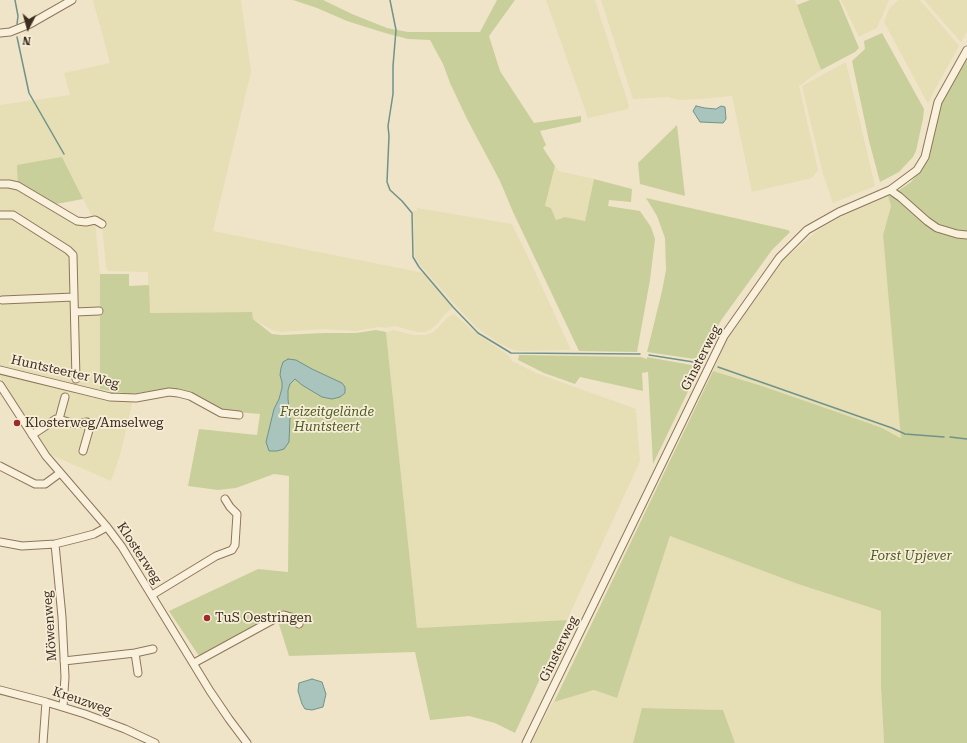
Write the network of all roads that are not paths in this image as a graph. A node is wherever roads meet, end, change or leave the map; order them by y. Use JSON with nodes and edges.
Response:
{"nodes":[{"id":1,"x":72,"y":0,"type":"edge"},
{"id":2,"x":0,"y":33,"type":"edge"},
{"id":3,"x":967,"y":50,"type":"edge"},
{"id":4,"x":0,"y":184,"type":"edge"},
{"id":5,"x":890,"y":190,"type":"junction"},
{"id":6,"x":0,"y":215,"type":"edge"},
{"id":7,"x":102,"y":224,"type":"dead end"},
{"id":8,"x":967,"y":235,"type":"edge"},
{"id":9,"x":74,"y":297,"type":"junction"},
{"id":10,"x":1,"y":300,"type":"edge"},
{"id":11,"x":99,"y":311,"type":"dead end"},
{"id":12,"x":75,"y":312,"type":"junction"},
{"id":13,"x":0,"y":370,"type":"edge"},
{"id":14,"x":76,"y":379,"type":"dead end"},
{"id":15,"x":0,"y":385,"type":"edge"},
{"id":16,"x":66,"y":396,"type":"dead end"},
{"id":17,"x":239,"y":415,"type":"dead end"},
{"id":18,"x":60,"y":419,"type":"junction"},
{"id":19,"x":32,"y":435,"type":"junction"},
{"id":20,"x":83,"y":451,"type":"dead end"},
{"id":21,"x":0,"y":466,"type":"edge"},
{"id":22,"x":60,"y":473,"type":"junction"},
{"id":23,"x":225,"y":499,"type":"dead end"},
{"id":24,"x":107,"y":527,"type":"junction"},
{"id":25,"x":0,"y":542,"type":"edge"},
{"id":26,"x":55,"y":544,"type":"junction"},
{"id":27,"x":152,"y":595,"type":"junction"},
{"id":28,"x":299,"y":624,"type":"dead end"},
{"id":29,"x":153,"y":649,"type":"dead end"},
{"id":30,"x":135,"y":653,"type":"junction"},
{"id":31,"x":64,"y":661,"type":"junction"},
{"id":32,"x":194,"y":663,"type":"junction"},
{"id":33,"x":138,"y":672,"type":"dead end"},
{"id":34,"x":0,"y":690,"type":"edge"},
{"id":35,"x":46,"y":702,"type":"junction"},
{"id":36,"x":63,"y":707,"type":"junction"},
{"id":37,"x":43,"y":743,"type":"edge"},
{"id":38,"x":154,"y":743,"type":"edge"},
{"id":39,"x":246,"y":743,"type":"edge"},
{"id":40,"x":526,"y":743,"type":"edge"}],
"edges":[{"from":1,"to":2,"type":"street"},
{"from":3,"to":5,"type":"street","name":"Ginsterweg"},
{"from":4,"to":7,"type":"street"},
{"from":5,"to":8,"type":"street"},
{"from":5,"to":40,"type":"street","name":"Ginsterweg"},
{"from":6,"to":9,"type":"street"},
{"from":9,"to":10,"type":"street"},
{"from":9,"to":12,"type":"street"},
{"from":11,"to":12,"type":"street"},
{"from":12,"to":14,"type":"street"},
{"from":13,"to":17,"type":"street","name":"Huntsteerter Weg"},
{"from":15,"to":19,"type":"street","name":"Klosterweg"},
{"from":16,"to":18,"type":"street"},
{"from":18,"to":19,"type":"street"},
{"from":18,"to":20,"type":"street"},
{"from":19,"to":22,"type":"street","name":"Klosterweg"},
{"from":21,"to":22,"type":"street"},
{"from":22,"to":24,"type":"street","name":"Klosterweg"},
{"from":23,"to":27,"type":"street"},
{"from":24,"to":26,"type":"street"},
{"from":24,"to":27,"type":"street","name":"Klosterweg"},
{"from":25,"to":26,"type":"street"},
{"from":26,"to":31,"type":"street","name":"Möwenweg"},
{"from":27,"to":32,"type":"street","name":"Klosterweg"},
{"from":28,"to":32,"type":"street"},
{"from":29,"to":30,"type":"street"},
{"from":30,"to":31,"type":"street"},
{"from":30,"to":33,"type":"street"},
{"from":31,"to":36,"type":"street","name":"Möwenweg"},
{"from":32,"to":39,"type":"street","name":"Klosterweg"},
{"from":34,"to":35,"type":"street","name":"Kreuzweg"},
{"from":35,"to":36,"type":"street","name":"Kreuzweg"},
{"from":35,"to":37,"type":"street"},
{"from":36,"to":38,"type":"street","name":"Kreuzweg"}]}
